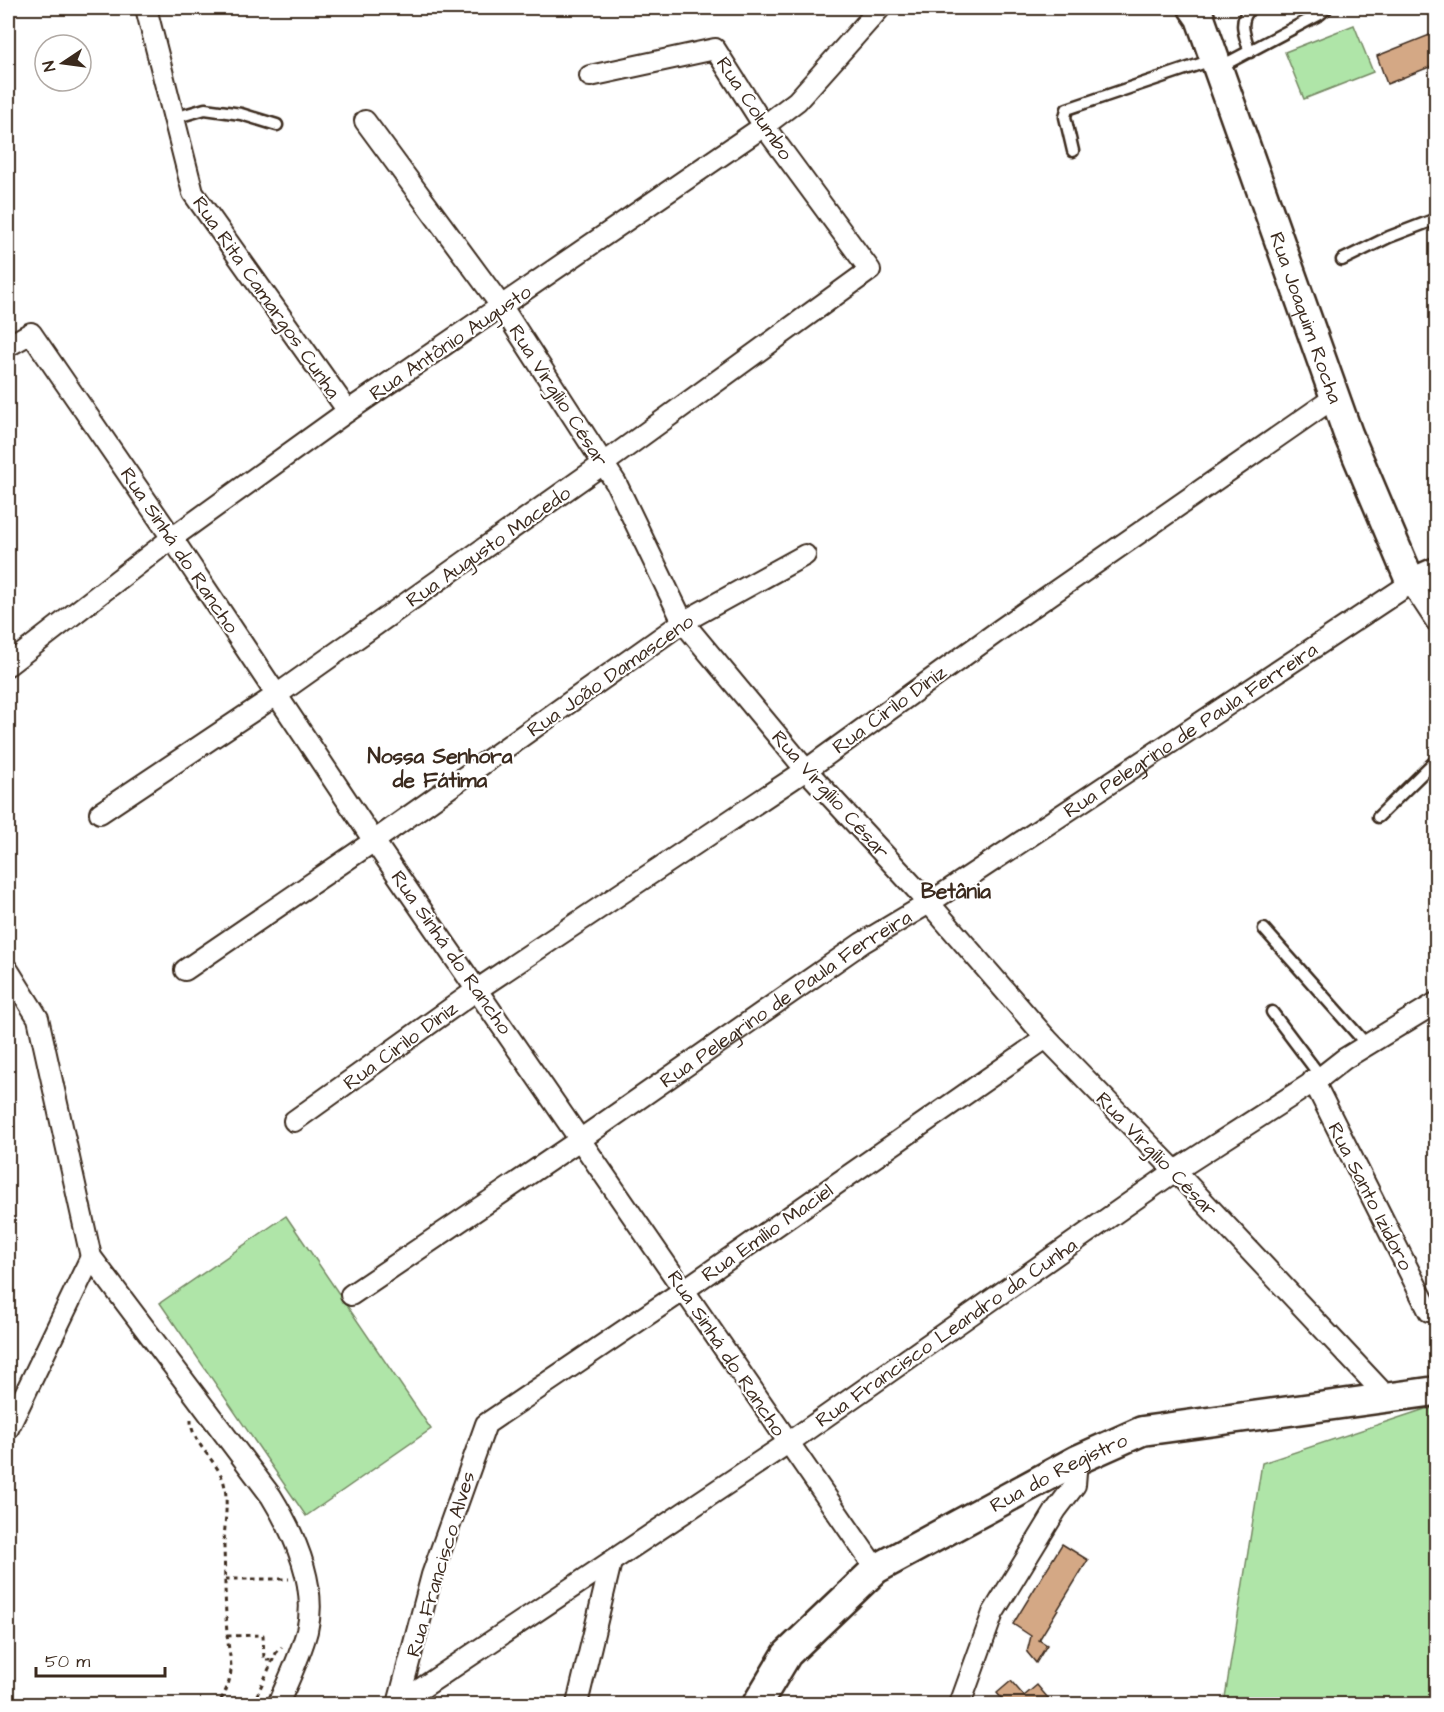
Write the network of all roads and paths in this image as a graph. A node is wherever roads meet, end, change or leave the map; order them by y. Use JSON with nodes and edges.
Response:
{"nodes":[{"id":1,"x":146,"y":8,"type":"edge"},
{"id":2,"x":880,"y":8,"type":"edge"},
{"id":3,"x":1193,"y":8,"type":"edge"},
{"id":4,"x":1251,"y":8,"type":"edge"},
{"id":5,"x":1327,"y":8,"type":"edge"},
{"id":6,"x":1250,"y":52,"type":"junction"},
{"id":7,"x":1216,"y":64,"type":"junction"},
{"id":8,"x":590,"y":76,"type":"dead end"},
{"id":9,"x":174,"y":118,"type":"junction"},
{"id":10,"x":365,"y":121,"type":"dead end"},
{"id":11,"x":277,"y":125,"type":"dead end"},
{"id":12,"x":764,"y":126,"type":"junction"},
{"id":13,"x":1073,"y":151,"type":"dead end"},
{"id":14,"x":1437,"y":219,"type":"edge"},
{"id":15,"x":1342,"y":260,"type":"dead end"},
{"id":16,"x":870,"y":270,"type":"joint"},
{"id":17,"x":502,"y":307,"type":"junction"},
{"id":18,"x":8,"y":346,"type":"edge"},
{"id":19,"x":1335,"y":397,"type":"junction"},
{"id":20,"x":348,"y":411,"type":"junction"},
{"id":21,"x":603,"y":464,"type":"junction"},
{"id":22,"x":172,"y":538,"type":"junction"},
{"id":23,"x":805,"y":555,"type":"dead end"},
{"id":24,"x":1437,"y":572,"type":"edge"},
{"id":25,"x":1411,"y":583,"type":"junction"},
{"id":26,"x":1437,"y":621,"type":"edge"},
{"id":27,"x":683,"y":622,"type":"junction"},
{"id":28,"x":8,"y":665,"type":"edge"},
{"id":29,"x":278,"y":694,"type":"junction"},
{"id":30,"x":1437,"y":760,"type":"edge"},
{"id":31,"x":806,"y":770,"type":"junction"},
{"id":32,"x":100,"y":813,"type":"dead end"},
{"id":33,"x":1378,"y":817,"type":"dead end"},
{"id":34,"x":374,"y":841,"type":"junction"},
{"id":35,"x":929,"y":903,"type":"junction"},
{"id":36,"x":1264,"y":929,"type":"dead end"},
{"id":37,"x":185,"y":970,"type":"dead end"},
{"id":38,"x":10,"y":980,"type":"edge"},
{"id":39,"x":477,"y":989,"type":"junction"},
{"id":40,"x":1437,"y":1003,"type":"edge"},
{"id":41,"x":1272,"y":1012,"type":"dead end"},
{"id":42,"x":1046,"y":1038,"type":"junction"},
{"id":43,"x":1367,"y":1045,"type":"junction"},
{"id":44,"x":1317,"y":1079,"type":"junction"},
{"id":45,"x":294,"y":1121,"type":"dead end"},
{"id":46,"x":581,"y":1139,"type":"junction"},
{"id":47,"x":1175,"y":1171,"type":"junction"},
{"id":48,"x":91,"y":1257,"type":"junction"},
{"id":49,"x":684,"y":1290,"type":"junction"},
{"id":50,"x":351,"y":1295,"type":"dead end"},
{"id":51,"x":1429,"y":1311,"type":"dead end"},
{"id":52,"x":1437,"y":1391,"type":"edge"},
{"id":53,"x":1388,"y":1398,"type":"junction"},
{"id":54,"x":198,"y":1399,"type":"junction"},
{"id":55,"x":486,"y":1424,"type":"joint"},
{"id":56,"x":8,"y":1429,"type":"edge"},
{"id":57,"x":788,"y":1443,"type":"junction"},
{"id":58,"x":1077,"y":1460,"type":"junction"},
{"id":59,"x":611,"y":1562,"type":"junction"},
{"id":60,"x":876,"y":1569,"type":"junction"},
{"id":61,"x":225,"y":1579,"type":"junction"},
{"id":62,"x":306,"y":1579,"type":"junction"},
{"id":63,"x":227,"y":1636,"type":"junction"},
{"id":64,"x":274,"y":1660,"type":"dead end"},
{"id":65,"x":963,"y":1703,"type":"edge"},
{"id":66,"x":218,"y":1704,"type":"edge"},
{"id":67,"x":278,"y":1704,"type":"edge"},
{"id":68,"x":398,"y":1704,"type":"edge"},
{"id":69,"x":577,"y":1704,"type":"edge"},
{"id":70,"x":757,"y":1704,"type":"edge"}],
"edges":[{"from":1,"to":9,"type":"street","name":"Rua Rita Camargos Cunha"},
{"from":2,"to":12,"type":"street","name":"Rua Antônio Augusto"},
{"from":3,"to":7,"type":"main road","name":"Rua Joaquim Rocha"},
{"from":4,"to":6,"type":"lane"},
{"from":5,"to":6,"type":"lane"},
{"from":6,"to":7,"type":"lane"},
{"from":7,"to":13,"type":"lane"},
{"from":7,"to":19,"type":"main road","name":"Rua Joaquim Rocha"},
{"from":8,"to":12,"type":"street","name":"Rua Columbo"},
{"from":9,"to":11,"type":"lane"},
{"from":9,"to":20,"type":"street","name":"Rua Rita Camargos Cunha"},
{"from":10,"to":17,"type":"street","name":"Rua Virgílio César"},
{"from":12,"to":16,"type":"street","name":"Rua Columbo"},
{"from":12,"to":17,"type":"street","name":"Rua Antônio Augusto"},
{"from":14,"to":15,"type":"lane"},
{"from":16,"to":21,"type":"street","name":"Rua Augusto Macedo"},
{"from":17,"to":20,"type":"street","name":"Rua Antônio Augusto"},
{"from":17,"to":21,"type":"street","name":"Rua Virgílio César"},
{"from":18,"to":22,"type":"street","name":"Rua Sinhá do Rancho"},
{"from":19,"to":25,"type":"main road","name":"Rua Joaquim Rocha"},
{"from":19,"to":31,"type":"street","name":"Rua Cirilo Diniz"},
{"from":20,"to":22,"type":"street","name":"Rua Antônio Augusto"},
{"from":21,"to":27,"type":"street","name":"Rua Virgílio César"},
{"from":21,"to":29,"type":"street","name":"Rua Augusto Macedo"},
{"from":22,"to":28,"type":"street","name":"Rua Antônio Augusto"},
{"from":22,"to":29,"type":"street","name":"Rua Sinhá do Rancho"},
{"from":23,"to":27,"type":"street","name":"Rua João Damasceno"},
{"from":24,"to":25,"type":"main road","name":"Rua Pelegrino de Paula Ferreira"},
{"from":25,"to":26,"type":"street","name":"Rua Joaquim Rocha"},
{"from":25,"to":35,"type":"street","name":"Rua Pelegrino de Paula Ferreira"},
{"from":27,"to":31,"type":"street","name":"Rua Virgílio César"},
{"from":27,"to":34,"type":"street","name":"Rua João Damasceno"},
{"from":29,"to":32,"type":"street","name":"Rua Augusto Macedo"},
{"from":29,"to":34,"type":"street","name":"Rua Sinhá do Rancho"},
{"from":30,"to":33,"type":"lane"},
{"from":31,"to":35,"type":"street","name":"Rua Virgílio César"},
{"from":31,"to":39,"type":"street","name":"Rua Cirilo Diniz"},
{"from":34,"to":37,"type":"street","name":"Rua João Damasceno"},
{"from":34,"to":39,"type":"street","name":"Rua Sinhá do Rancho"},
{"from":35,"to":42,"type":"street","name":"Rua Virgílio César"},
{"from":35,"to":46,"type":"street","name":"Rua Pelegrino de Paula Ferreira"},
{"from":36,"to":43,"type":"lane"},
{"from":38,"to":48,"type":"street"},
{"from":39,"to":45,"type":"street","name":"Rua Cirilo Diniz"},
{"from":39,"to":46,"type":"street","name":"Rua Sinhá do Rancho"},
{"from":40,"to":43,"type":"street","name":"Rua Francisco Leandro da Cunha"},
{"from":41,"to":44,"type":"lane"},
{"from":42,"to":47,"type":"street","name":"Rua Virgílio César"},
{"from":42,"to":49,"type":"street","name":"Rua Emílio Maciel"},
{"from":43,"to":44,"type":"street","name":"Rua Francisco Leandro da Cunha"},
{"from":44,"to":47,"type":"street","name":"Rua Francisco Leandro da Cunha"},
{"from":44,"to":51,"type":"street","name":"Rua Santo Izidoro"},
{"from":46,"to":49,"type":"street","name":"Rua Sinhá do Rancho"},
{"from":46,"to":50,"type":"street","name":"Rua Pelegrino de Paula Ferreira"},
{"from":47,"to":53,"type":"street","name":"Rua Virgílio César"},
{"from":47,"to":57,"type":"street","name":"Rua Francisco Leandro da Cunha"},
{"from":48,"to":54,"type":"street"},
{"from":48,"to":56,"type":"street"},
{"from":49,"to":55,"type":"street","name":"Rua Emílio Maciel"},
{"from":49,"to":57,"type":"street","name":"Rua Sinhá do Rancho"},
{"from":52,"to":53,"type":"main road","name":"Rua do Registro"},
{"from":53,"to":58,"type":"main road","name":"Rua do Registro"},
{"from":54,"to":61,"type":"path"},
{"from":54,"to":62,"type":"street"},
{"from":55,"to":68,"type":"street","name":"Rua Francisco Alves"},
{"from":57,"to":59,"type":"street","name":"Rua Francisco Leandro da Cunha"},
{"from":57,"to":60,"type":"street","name":"Rua Sinhá do Rancho"},
{"from":58,"to":60,"type":"main road","name":"Rua do Registro"},
{"from":58,"to":65,"type":"street"},
{"from":59,"to":68,"type":"street","name":"Rua Francisco Leandro da Cunha"},
{"from":59,"to":69,"type":"street"},
{"from":60,"to":70,"type":"main road","name":"Rua do Registro"},
{"from":61,"to":62,"type":"path"},
{"from":61,"to":63,"type":"path"},
{"from":62,"to":67,"type":"street"},
{"from":63,"to":64,"type":"path"},
{"from":63,"to":66,"type":"path"}]}
